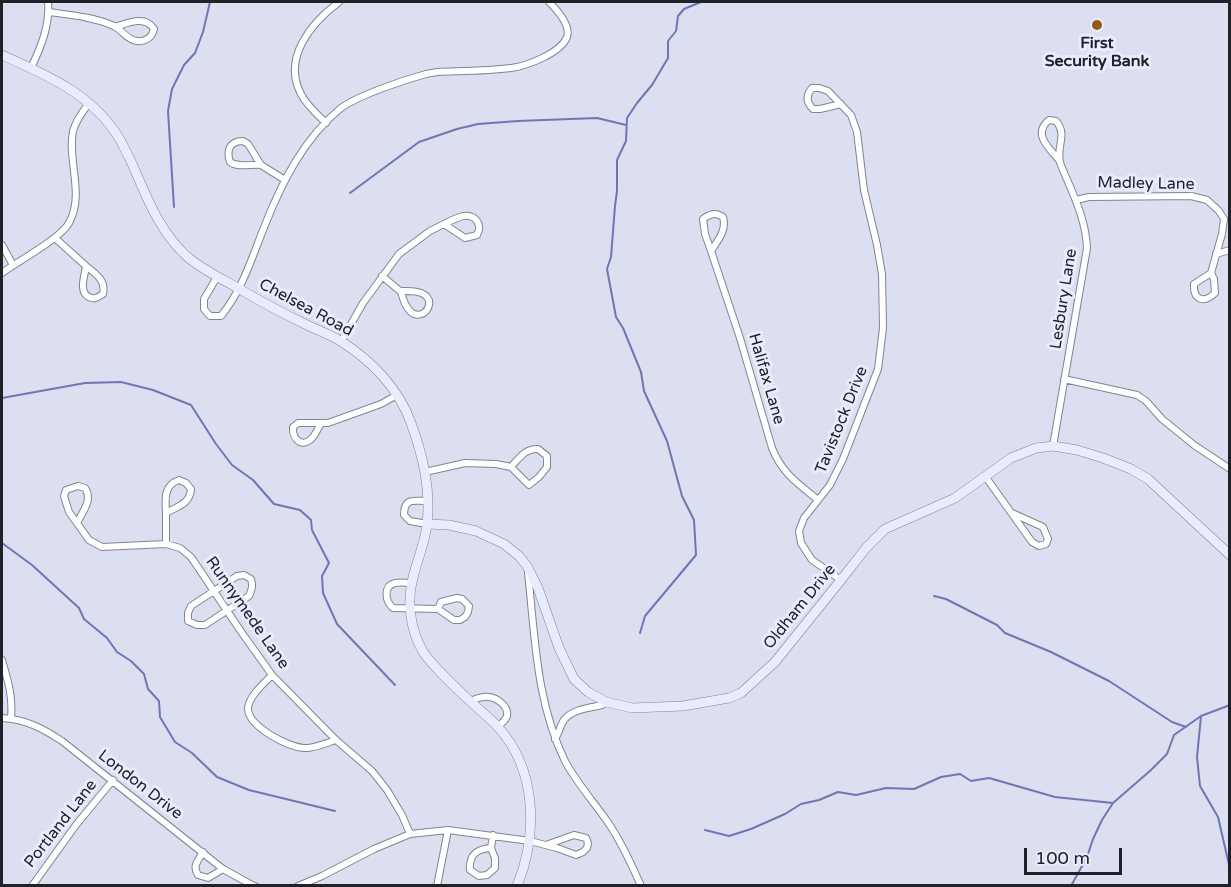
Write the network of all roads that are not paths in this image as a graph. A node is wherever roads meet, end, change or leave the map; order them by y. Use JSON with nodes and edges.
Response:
{"nodes":[{"id":1,"x":48,"y":2,"type":"edge"},
{"id":2,"x":339,"y":2,"type":"edge"},
{"id":3,"x":549,"y":2,"type":"edge"},
{"id":4,"x":49,"y":12,"type":"junction"},
{"id":5,"x":116,"y":27,"type":"junction"},
{"id":6,"x":2,"y":55,"type":"edge"},
{"id":7,"x":31,"y":68,"type":"junction"},
{"id":8,"x":89,"y":103,"type":"junction"},
{"id":9,"x":841,"y":104,"type":"junction"},
{"id":10,"x":326,"y":123,"type":"junction"},
{"id":11,"x":1059,"y":160,"type":"junction"},
{"id":12,"x":261,"y":165,"type":"junction"},
{"id":13,"x":285,"y":180,"type":"junction"},
{"id":14,"x":1076,"y":200,"type":"junction"},
{"id":15,"x":1227,"y":221,"type":"edge"},
{"id":16,"x":444,"y":224,"type":"junction"},
{"id":17,"x":55,"y":238,"type":"junction"},
{"id":18,"x":2,"y":245,"type":"edge"},
{"id":19,"x":1230,"y":250,"type":"edge"},
{"id":20,"x":711,"y":251,"type":"junction"},
{"id":21,"x":1216,"y":254,"type":"junction"},
{"id":22,"x":13,"y":265,"type":"junction"},
{"id":23,"x":86,"y":266,"type":"junction"},
{"id":24,"x":2,"y":273,"type":"edge"},
{"id":25,"x":1211,"y":273,"type":"junction"},
{"id":26,"x":382,"y":276,"type":"junction"},
{"id":27,"x":217,"y":277,"type":"junction"},
{"id":28,"x":239,"y":290,"type":"junction"},
{"id":29,"x":400,"y":291,"type":"junction"},
{"id":30,"x":341,"y":342,"type":"junction"},
{"id":31,"x":1064,"y":379,"type":"junction"},
{"id":32,"x":397,"y":395,"type":"junction"},
{"id":33,"x":321,"y":423,"type":"junction"},
{"id":34,"x":1053,"y":446,"type":"junction"},
{"id":35,"x":511,"y":467,"type":"junction"},
{"id":36,"x":1230,"y":469,"type":"edge"},
{"id":37,"x":425,"y":472,"type":"junction"},
{"id":38,"x":985,"y":476,"type":"junction"},
{"id":39,"x":818,"y":500,"type":"junction"},
{"id":40,"x":427,"y":501,"type":"junction"},
{"id":41,"x":166,"y":513,"type":"junction"},
{"id":42,"x":1012,"y":513,"type":"junction"},
{"id":43,"x":77,"y":523,"type":"junction"},
{"id":44,"x":427,"y":524,"type":"junction"},
{"id":45,"x":166,"y":544,"type":"junction"},
{"id":46,"x":1230,"y":555,"type":"edge"},
{"id":47,"x":527,"y":566,"type":"junction"},
{"id":48,"x":842,"y":580,"type":"junction"},
{"id":49,"x":411,"y":583,"type":"junction"},
{"id":50,"x":214,"y":591,"type":"junction"},
{"id":51,"x":410,"y":609,"type":"junction"},
{"id":52,"x":438,"y":609,"type":"junction"},
{"id":53,"x":227,"y":610,"type":"junction"},
{"id":54,"x":2,"y":660,"type":"edge"},
{"id":55,"x":272,"y":675,"type":"junction"},
{"id":56,"x":470,"y":701,"type":"junction"},
{"id":57,"x":606,"y":702,"type":"junction"},
{"id":58,"x":2,"y":718,"type":"edge"},
{"id":59,"x":11,"y":718,"type":"junction"},
{"id":60,"x":498,"y":727,"type":"junction"},
{"id":61,"x":555,"y":739,"type":"junction"},
{"id":62,"x":336,"y":740,"type":"junction"},
{"id":63,"x":113,"y":780,"type":"junction"},
{"id":64,"x":448,"y":830,"type":"junction"},
{"id":65,"x":410,"y":834,"type":"junction"},
{"id":66,"x":493,"y":836,"type":"junction"},
{"id":67,"x":530,"y":841,"type":"junction"},
{"id":68,"x":546,"y":845,"type":"junction"},
{"id":69,"x":491,"y":848,"type":"junction"},
{"id":70,"x":203,"y":852,"type":"junction"},
{"id":71,"x":223,"y":869,"type":"junction"},
{"id":72,"x":32,"y":885,"type":"edge"},
{"id":73,"x":255,"y":885,"type":"edge"},
{"id":74,"x":298,"y":885,"type":"edge"},
{"id":75,"x":437,"y":885,"type":"edge"},
{"id":76,"x":517,"y":885,"type":"edge"},
{"id":77,"x":641,"y":885,"type":"edge"}],
"edges":[{"from":1,"to":4,"type":"street"},
{"from":2,"to":10,"type":"street"},
{"from":3,"to":10,"type":"street"},
{"from":4,"to":5,"type":"street"},
{"from":4,"to":7,"type":"street"},
{"from":5,"to":5,"type":"street"},
{"from":6,"to":7,"type":"street","name":"Chelsea Road"},
{"from":7,"to":8,"type":"street","name":"Chelsea Road"},
{"from":8,"to":17,"type":"street"},
{"from":8,"to":27,"type":"street","name":"Chelsea Road"},
{"from":9,"to":9,"type":"street","name":"Tavistock Drive"},
{"from":9,"to":39,"type":"street","name":"Tavistock Drive"},
{"from":10,"to":13,"type":"street"},
{"from":11,"to":11,"type":"street","name":"Lesbury Lane"},
{"from":11,"to":14,"type":"street","name":"Lesbury Lane"},
{"from":12,"to":12,"type":"street"},
{"from":12,"to":13,"type":"street"},
{"from":13,"to":28,"type":"street"},
{"from":14,"to":15,"type":"street","name":"Madley Lane"},
{"from":14,"to":31,"type":"street","name":"Lesbury Lane"},
{"from":15,"to":21,"type":"street","name":"Madley Lane"},
{"from":16,"to":16,"type":"street"},
{"from":16,"to":26,"type":"street"},
{"from":17,"to":22,"type":"street"},
{"from":17,"to":23,"type":"street"},
{"from":18,"to":22,"type":"street"},
{"from":19,"to":21,"type":"street"},
{"from":20,"to":20,"type":"street","name":"Halifax Lane"},
{"from":20,"to":39,"type":"street","name":"Halifax Lane"},
{"from":21,"to":25,"type":"street","name":"Madley Lane"},
{"from":22,"to":24,"type":"street"},
{"from":23,"to":23,"type":"street"},
{"from":25,"to":25,"type":"street","name":"Madley Lane"},
{"from":26,"to":29,"type":"street"},
{"from":26,"to":30,"type":"street"},
{"from":27,"to":28,"type":"street","name":"Chelsea Road"},
{"from":27,"to":28,"type":"street"},
{"from":28,"to":30,"type":"street","name":"Chelsea Road"},
{"from":29,"to":29,"type":"street"},
{"from":30,"to":32,"type":"street","name":"Chelsea Road"},
{"from":31,"to":34,"type":"street","name":"Lesbury Lane"},
{"from":31,"to":36,"type":"street"},
{"from":32,"to":33,"type":"street"},
{"from":32,"to":37,"type":"street","name":"Chelsea Road"},
{"from":33,"to":33,"type":"street"},
{"from":34,"to":38,"type":"street","name":"Oldham Drive"},
{"from":34,"to":46,"type":"street","name":"Oldham Drive"},
{"from":35,"to":35,"type":"street"},
{"from":35,"to":37,"type":"street"},
{"from":37,"to":40,"type":"street","name":"Chelsea Road"},
{"from":38,"to":42,"type":"street"},
{"from":38,"to":48,"type":"street","name":"Oldham Drive"},
{"from":39,"to":48,"type":"street","name":"Tavistock Drive"},
{"from":40,"to":44,"type":"street","name":"Chelsea Road"},
{"from":40,"to":44,"type":"street"},
{"from":41,"to":41,"type":"street"},
{"from":41,"to":45,"type":"street"},
{"from":42,"to":42,"type":"street"},
{"from":43,"to":43,"type":"street"},
{"from":43,"to":45,"type":"street"},
{"from":44,"to":47,"type":"street","name":"Oldham Drive"},
{"from":44,"to":49,"type":"street","name":"Chelsea Road"},
{"from":45,"to":50,"type":"street","name":"Runnymede Lane"},
{"from":47,"to":57,"type":"street","name":"Oldham Drive"},
{"from":47,"to":61,"type":"street"},
{"from":48,"to":57,"type":"street","name":"Oldham Drive"},
{"from":49,"to":51,"type":"street","name":"Chelsea Road"},
{"from":49,"to":51,"type":"street"},
{"from":50,"to":53,"type":"street","name":"Runnymede Lane"},
{"from":50,"to":53,"type":"street"},
{"from":50,"to":53,"type":"street"},
{"from":51,"to":52,"type":"street"},
{"from":51,"to":56,"type":"street","name":"Chelsea Road"},
{"from":52,"to":52,"type":"street"},
{"from":53,"to":55,"type":"street","name":"Runnymede Lane"},
{"from":54,"to":59,"type":"street"},
{"from":55,"to":62,"type":"street","name":"Runnymede Lane"},
{"from":55,"to":62,"type":"street"},
{"from":56,"to":60,"type":"street","name":"Chelsea Road"},
{"from":56,"to":60,"type":"street"},
{"from":57,"to":61,"type":"street"},
{"from":58,"to":59,"type":"street","name":"London Drive"},
{"from":59,"to":63,"type":"street","name":"London Drive"},
{"from":60,"to":67,"type":"street","name":"Chelsea Road"},
{"from":61,"to":77,"type":"street"},
{"from":62,"to":65,"type":"street","name":"Runnymede Lane"},
{"from":63,"to":70,"type":"street","name":"London Drive"},
{"from":63,"to":72,"type":"street","name":"Portland Lane"},
{"from":64,"to":65,"type":"street"},
{"from":64,"to":66,"type":"street"},
{"from":64,"to":75,"type":"street"},
{"from":65,"to":74,"type":"street"},
{"from":66,"to":67,"type":"street"},
{"from":66,"to":69,"type":"street"},
{"from":67,"to":68,"type":"street"},
{"from":67,"to":76,"type":"street","name":"Chelsea Road"},
{"from":68,"to":68,"type":"street"},
{"from":69,"to":69,"type":"street"},
{"from":70,"to":71,"type":"street","name":"London Drive"},
{"from":70,"to":71,"type":"street"},
{"from":71,"to":73,"type":"street","name":"London Drive"}]}
